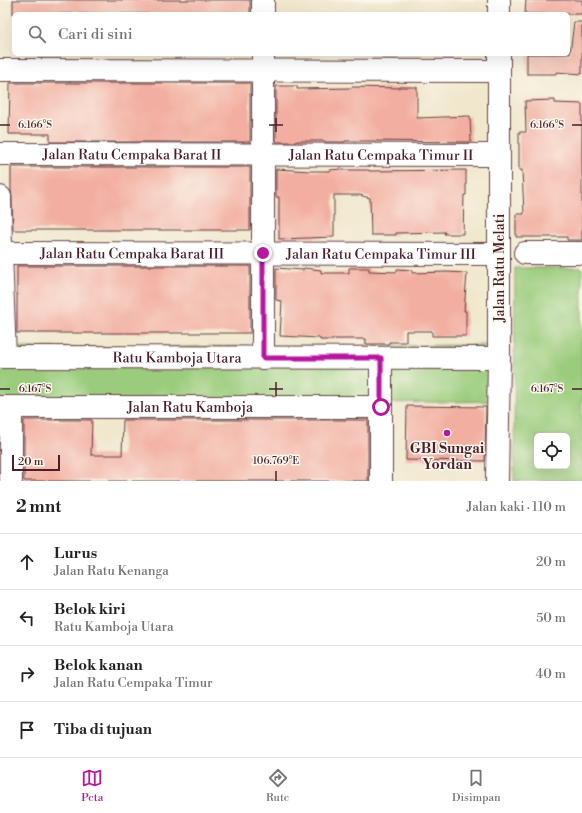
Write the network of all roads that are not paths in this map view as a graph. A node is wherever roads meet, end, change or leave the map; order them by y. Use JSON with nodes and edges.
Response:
{"nodes":[{"id":1,"x":263,"y":0,"type":"edge"},
{"id":2,"x":499,"y":0,"type":"edge"},
{"id":3,"x":263,"y":12,"type":"edge"},
{"id":4,"x":499,"y":12,"type":"edge"},
{"id":5,"x":263,"y":62,"type":"edge"},
{"id":6,"x":499,"y":62,"type":"edge"},
{"id":7,"x":0,"y":70,"type":"edge"},
{"id":8,"x":0,"y":154,"type":"edge"},
{"id":9,"x":263,"y":155,"type":"junction"},
{"id":10,"x":499,"y":155,"type":"junction"},
{"id":11,"x":0,"y":196,"type":"edge"},
{"id":12,"x":1,"y":253,"type":"edge"},
{"id":13,"x":263,"y":253,"type":"junction"},
{"id":14,"x":525,"y":253,"type":"dead end"},
{"id":15,"x":582,"y":253,"type":"edge"},
{"id":16,"x":499,"y":254,"type":"junction"},
{"id":17,"x":2,"y":357,"type":"edge"},
{"id":18,"x":263,"y":358,"type":"junction"},
{"id":19,"x":381,"y":358,"type":"junction"},
{"id":20,"x":499,"y":358,"type":"junction"},
{"id":21,"x":6,"y":407,"type":"edge"},
{"id":22,"x":381,"y":407,"type":"junction"},
{"id":23,"x":11,"y":481,"type":"edge"},
{"id":24,"x":381,"y":481,"type":"edge"},
{"id":25,"x":498,"y":481,"type":"edge"}],
"edges":[{"from":1,"to":3,"type":"street"},
{"from":2,"to":4,"type":"street"},
{"from":5,"to":6,"type":"street"},
{"from":5,"to":7,"type":"street"},
{"from":5,"to":9,"type":"street"},
{"from":6,"to":10,"type":"street","name":"Jalan Ratu Melati"},
{"from":8,"to":9,"type":"street","name":"Jalan Ratu Cempaka Barat II"},
{"from":9,"to":10,"type":"street","name":"Jalan Ratu Cempaka Timur II"},
{"from":9,"to":13,"type":"street"},
{"from":10,"to":16,"type":"street","name":"Jalan Ratu Melati"},
{"from":11,"to":12,"type":"street"},
{"from":12,"to":13,"type":"street","name":"Jalan Ratu Cempaka Barat III"},
{"from":12,"to":17,"type":"street"},
{"from":13,"to":16,"type":"street","name":"Jalan Ratu Cempaka Timur III"},
{"from":13,"to":18,"type":"street"},
{"from":14,"to":15,"type":"street"},
{"from":16,"to":20,"type":"street","name":"Jalan Ratu Melati"},
{"from":17,"to":18,"type":"street","name":"Ratu Kamboja Utara"},
{"from":18,"to":19,"type":"street","name":"Ratu Kamboja Utara"},
{"from":19,"to":20,"type":"street","name":"Ratu Kamboja Utara"},
{"from":19,"to":22,"type":"street"},
{"from":20,"to":25,"type":"street","name":"Jalan Ratu Melati"},
{"from":21,"to":22,"type":"street","name":"Jalan Ratu Kamboja"},
{"from":21,"to":23,"type":"street"},
{"from":22,"to":24,"type":"street"}]}
